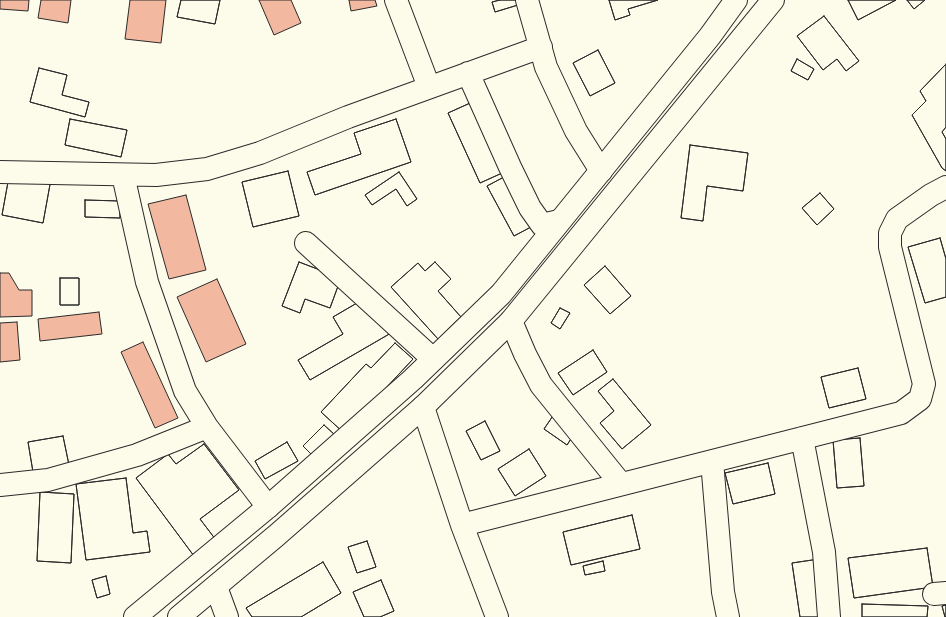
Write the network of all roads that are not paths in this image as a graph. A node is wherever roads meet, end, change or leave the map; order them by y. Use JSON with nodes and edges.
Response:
{"nodes":[{"id":1,"x":396,"y":0,"type":"edge"},
{"id":2,"x":527,"y":0,"type":"edge"},
{"id":3,"x":736,"y":0,"type":"edge"},
{"id":4,"x":773,"y":0,"type":"edge"},
{"id":5,"x":540,"y":47,"type":"junction"},
{"id":6,"x":468,"y":73,"type":"junction"},
{"id":7,"x":428,"y":87,"type":"junction"},
{"id":8,"x":601,"y":171,"type":"junction"},
{"id":9,"x":0,"y":172,"type":"edge"},
{"id":10,"x":123,"y":175,"type":"junction"},
{"id":11,"x":946,"y":187,"type":"edge"},
{"id":12,"x":559,"y":221,"type":"junction"},
{"id":13,"x":306,"y":243,"type":"dead end"},
{"id":14,"x":511,"y":322,"type":"junction"},
{"id":15,"x":433,"y":359,"type":"junction"},
{"id":16,"x":423,"y":407,"type":"junction"},
{"id":17,"x":207,"y":427,"type":"junction"},
{"id":18,"x":802,"y":438,"type":"junction"},
{"id":19,"x":712,"y":461,"type":"junction"},
{"id":20,"x":621,"y":484,"type":"junction"},
{"id":21,"x":0,"y":485,"type":"edge"},
{"id":22,"x":268,"y":507,"type":"junction"},
{"id":23,"x":462,"y":525,"type":"junction"},
{"id":24,"x":216,"y":587,"type":"junction"},
{"id":25,"x":135,"y":617,"type":"edge"},
{"id":26,"x":179,"y":617,"type":"edge"},
{"id":27,"x":227,"y":617,"type":"edge"},
{"id":28,"x":497,"y":617,"type":"edge"},
{"id":29,"x":728,"y":617,"type":"edge"},
{"id":30,"x":829,"y":617,"type":"edge"}],
"edges":[{"from":1,"to":7,"type":"street"},
{"from":2,"to":5,"type":"street"},
{"from":3,"to":8,"type":"street"},
{"from":4,"to":14,"type":"street"},
{"from":5,"to":6,"type":"street"},
{"from":5,"to":8,"type":"street"},
{"from":6,"to":7,"type":"street"},
{"from":6,"to":12,"type":"street"},
{"from":7,"to":10,"type":"street"},
{"from":8,"to":12,"type":"street"},
{"from":9,"to":10,"type":"street"},
{"from":10,"to":17,"type":"street"},
{"from":11,"to":18,"type":"street"},
{"from":12,"to":15,"type":"street"},
{"from":13,"to":15,"type":"street"},
{"from":14,"to":16,"type":"street"},
{"from":14,"to":20,"type":"street"},
{"from":15,"to":22,"type":"street"},
{"from":16,"to":23,"type":"street"},
{"from":16,"to":24,"type":"street"},
{"from":17,"to":21,"type":"street"},
{"from":17,"to":22,"type":"street"},
{"from":18,"to":19,"type":"street"},
{"from":18,"to":30,"type":"street"},
{"from":19,"to":20,"type":"street"},
{"from":19,"to":29,"type":"street"},
{"from":20,"to":23,"type":"street"},
{"from":22,"to":25,"type":"street"},
{"from":23,"to":28,"type":"street"},
{"from":24,"to":26,"type":"street"},
{"from":24,"to":27,"type":"street"}]}
